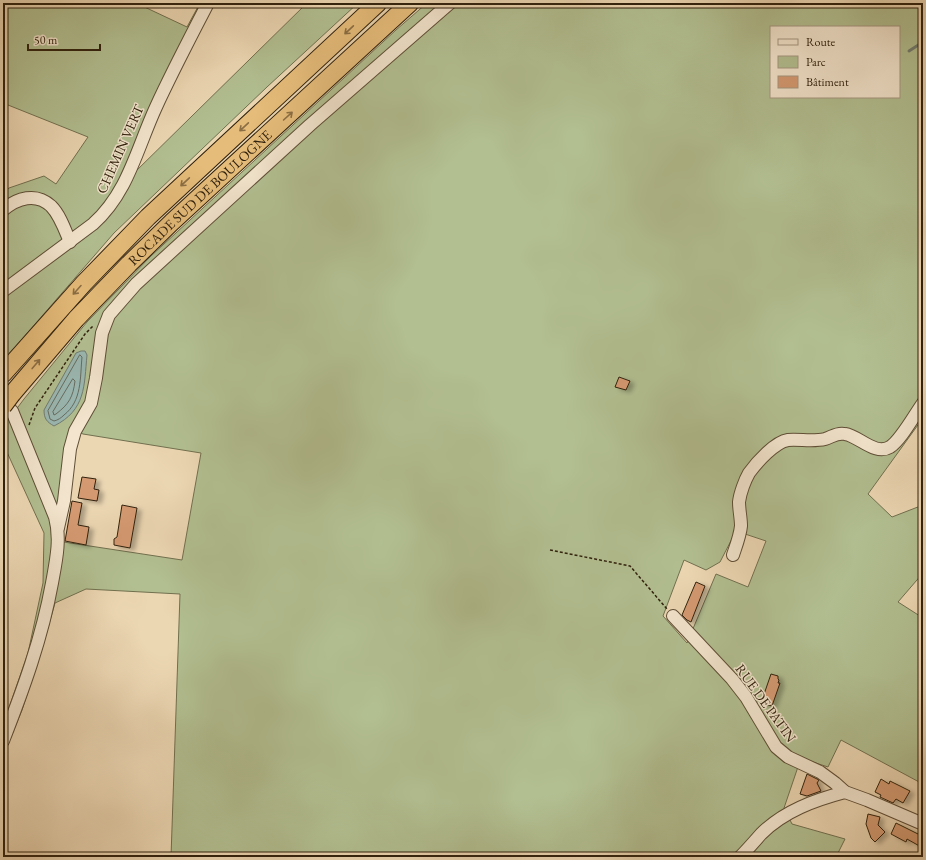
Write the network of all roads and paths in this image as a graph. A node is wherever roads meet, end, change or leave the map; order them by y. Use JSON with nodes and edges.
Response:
{"nodes":[{"id":1,"x":208,"y":3,"type":"edge"},
{"id":2,"x":378,"y":3,"type":"edge"},
{"id":3,"x":410,"y":3,"type":"edge"},
{"id":4,"x":450,"y":3,"type":"edge"},
{"id":5,"x":3,"y":210,"type":"edge"},
{"id":6,"x":70,"y":242,"type":"junction"},
{"id":7,"x":3,"y":291,"type":"edge"},
{"id":8,"x":109,"y":315,"type":"junction"},
{"id":9,"x":3,"y":374,"type":"edge"},
{"id":10,"x":923,"y":403,"type":"edge"},
{"id":11,"x":8,"y":405,"type":"edge"},
{"id":12,"x":24,"y":440,"type":"junction"},
{"id":13,"x":58,"y":528,"type":"junction"},
{"id":14,"x":550,"y":550,"type":"dead end"},
{"id":15,"x":733,"y":555,"type":"dead end"},
{"id":16,"x":673,"y":616,"type":"joint"},
{"id":17,"x":3,"y":741,"type":"edge"},
{"id":18,"x":846,"y":792,"type":"junction"},
{"id":19,"x":923,"y":824,"type":"edge"},
{"id":20,"x":740,"y":857,"type":"edge"}],
"edges":[{"from":1,"to":6,"type":"street","name":"CHEMIN VERT"},
{"from":2,"to":9,"type":"highway","name":"ROCADE SUD DE BOULOGNE","one_way":true},
{"from":11,"to":3,"type":"highway","name":"ROCADE SUD DE BOULOGNE","one_way":true},
{"from":4,"to":8,"type":"street"},
{"from":5,"to":6,"type":"street"},
{"from":6,"to":7,"type":"street","name":"CHEMIN VERT"},
{"from":8,"to":12,"type":"path"},
{"from":8,"to":13,"type":"street"},
{"from":10,"to":15,"type":"street"},
{"from":11,"to":12,"type":"street"},
{"from":12,"to":13,"type":"street"},
{"from":13,"to":17,"type":"street"},
{"from":14,"to":16,"type":"path"},
{"from":16,"to":18,"type":"street","name":"RUE DE PATIN"},
{"from":18,"to":19,"type":"street","name":"RUE DE PATIN"},
{"from":18,"to":20,"type":"street"}]}
